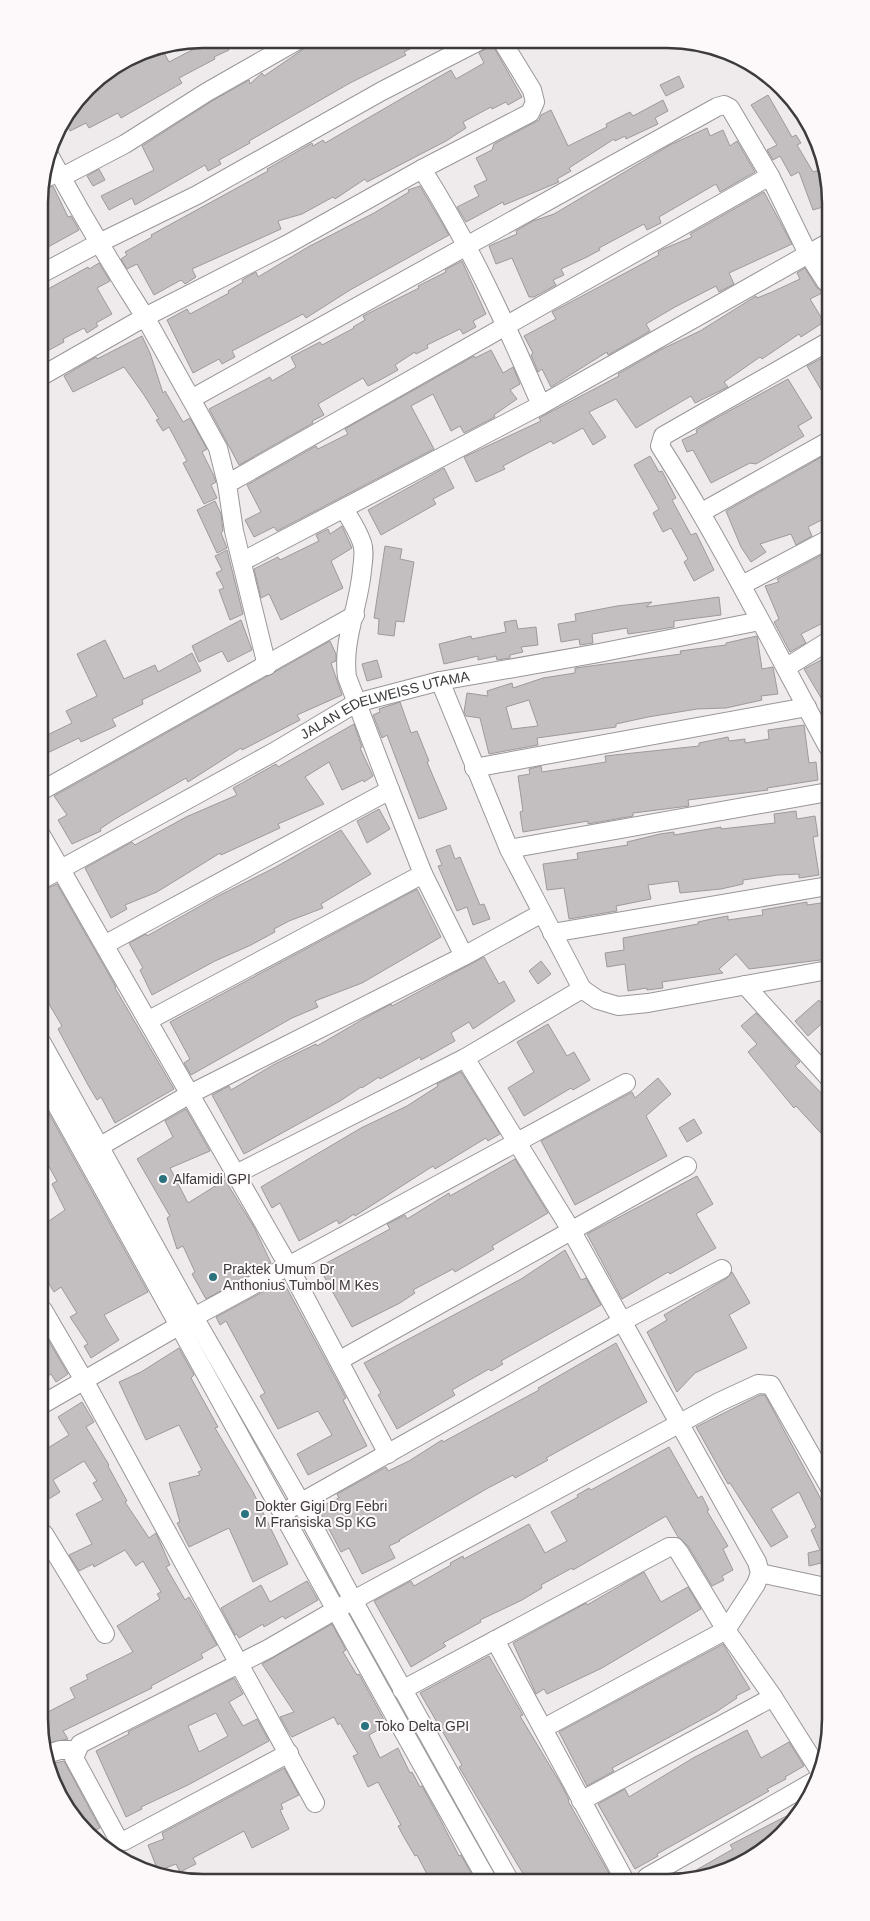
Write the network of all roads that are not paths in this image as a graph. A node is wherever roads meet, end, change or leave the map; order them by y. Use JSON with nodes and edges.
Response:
{"nodes":[{"id":1,"x":284,"y":48,"type":"edge"},
{"id":2,"x":466,"y":48,"type":"edge"},
{"id":3,"x":506,"y":48,"type":"edge"},
{"id":4,"x":422,"y":169,"type":"junction"},
{"id":5,"x":54,"y":176,"type":"edge"},
{"id":6,"x":770,"y":176,"type":"junction"},
{"id":7,"x":97,"y":244,"type":"junction"},
{"id":8,"x":822,"y":246,"type":"edge"},
{"id":9,"x":466,"y":247,"type":"junction"},
{"id":10,"x":808,"y":254,"type":"junction"},
{"id":11,"x":48,"y":270,"type":"edge"},
{"id":12,"x":822,"y":276,"type":"edge"},
{"id":13,"x":145,"y":317,"type":"junction"},
{"id":14,"x":506,"y":326,"type":"junction"},
{"id":15,"x":822,"y":345,"type":"edge"},
{"id":16,"x":48,"y":372,"type":"edge"},
{"id":17,"x":190,"y":399,"type":"junction"},
{"id":18,"x":541,"y":405,"type":"junction"},
{"id":19,"x":822,"y":444,"type":"edge"},
{"id":20,"x":227,"y":484,"type":"junction"},
{"id":21,"x":344,"y":509,"type":"junction"},
{"id":22,"x":702,"y":512,"type":"junction"},
{"id":23,"x":822,"y":543,"type":"edge"},
{"id":24,"x":243,"y":561,"type":"junction"},
{"id":25,"x":742,"y":585,"type":"junction"},
{"id":26,"x":355,"y":615,"type":"junction"},
{"id":27,"x":760,"y":621,"type":"junction"},
{"id":28,"x":822,"y":645,"type":"edge"},
{"id":29,"x":267,"y":666,"type":"junction"},
{"id":30,"x":787,"y":667,"type":"junction"},
{"id":31,"x":440,"y":681,"type":"junction"},
{"id":32,"x":356,"y":703,"type":"junction"},
{"id":33,"x":807,"y":707,"type":"junction"},
{"id":34,"x":822,"y":735,"type":"edge"},
{"id":35,"x":474,"y":768,"type":"junction"},
{"id":36,"x":48,"y":787,"type":"edge"},
{"id":37,"x":390,"y":790,"type":"junction"},
{"id":38,"x":822,"y":793,"type":"edge"},
{"id":39,"x":48,"y":847,"type":"edge"},
{"id":40,"x":509,"y":849,"type":"junction"},
{"id":41,"x":61,"y":870,"type":"junction"},
{"id":42,"x":423,"y":874,"type":"junction"},
{"id":43,"x":48,"y":877,"type":"edge"},
{"id":44,"x":822,"y":887,"type":"edge"},
{"id":45,"x":542,"y":912,"type":"junction"},
{"id":46,"x":552,"y":933,"type":"junction"},
{"id":47,"x":106,"y":944,"type":"junction"},
{"id":48,"x":464,"y":956,"type":"junction"},
{"id":49,"x":822,"y":971,"type":"edge"},
{"id":50,"x":745,"y":986,"type":"junction"},
{"id":51,"x":582,"y":989,"type":"junction"},
{"id":52,"x":149,"y":1020,"type":"junction"},
{"id":53,"x":48,"y":1054,"type":"edge"},
{"id":54,"x":465,"y":1058,"type":"junction"},
{"id":55,"x":822,"y":1070,"type":"edge"},
{"id":56,"x":626,"y":1083,"type":"dead end"},
{"id":57,"x":48,"y":1090,"type":"edge"},
{"id":58,"x":190,"y":1094,"type":"junction"},
{"id":59,"x":518,"y":1140,"type":"junction"},
{"id":60,"x":101,"y":1146,"type":"junction"},
{"id":61,"x":85,"y":1155,"type":"junction"},
{"id":62,"x":687,"y":1166,"type":"dead end"},
{"id":63,"x":234,"y":1175,"type":"junction"},
{"id":64,"x":571,"y":1230,"type":"junction"},
{"id":65,"x":289,"y":1267,"type":"junction"},
{"id":66,"x":722,"y":1269,"type":"dead end"},
{"id":67,"x":194,"y":1317,"type":"junction"},
{"id":68,"x":48,"y":1319,"type":"edge"},
{"id":69,"x":621,"y":1322,"type":"junction"},
{"id":70,"x":179,"y":1326,"type":"junction"},
{"id":71,"x":340,"y":1360,"type":"junction"},
{"id":72,"x":85,"y":1382,"type":"junction"},
{"id":73,"x":48,"y":1401,"type":"edge"},
{"id":74,"x":680,"y":1424,"type":"junction"},
{"id":75,"x":388,"y":1454,"type":"junction"},
{"id":76,"x":822,"y":1474,"type":"edge"},
{"id":77,"x":301,"y":1503,"type":"junction"},
{"id":78,"x":284,"y":1512,"type":"junction"},
{"id":79,"x":48,"y":1540,"type":"edge"},
{"id":80,"x":760,"y":1573,"type":"junction"},
{"id":81,"x":822,"y":1586,"type":"edge"},
{"id":82,"x":354,"y":1602,"type":"junction"},
{"id":83,"x":337,"y":1609,"type":"junction"},
{"id":84,"x":726,"y":1630,"type":"junction"},
{"id":85,"x":106,"y":1634,"type":"dead end"},
{"id":86,"x":495,"y":1640,"type":"junction"},
{"id":87,"x":238,"y":1664,"type":"junction"},
{"id":88,"x":402,"y":1690,"type":"junction"},
{"id":89,"x":773,"y":1697,"type":"junction"},
{"id":90,"x":544,"y":1728,"type":"junction"},
{"id":91,"x":76,"y":1750,"type":"junction"},
{"id":92,"x":52,"y":1753,"type":"edge"},
{"id":93,"x":290,"y":1753,"type":"junction"},
{"id":94,"x":815,"y":1764,"type":"edge"},
{"id":95,"x":807,"y":1785,"type":"edge"},
{"id":96,"x":581,"y":1801,"type":"junction"},
{"id":97,"x":315,"y":1803,"type":"dead end"},
{"id":98,"x":484,"y":1874,"type":"edge"},
{"id":99,"x":506,"y":1874,"type":"edge"},
{"id":100,"x":621,"y":1874,"type":"edge"},
{"id":101,"x":652,"y":1874,"type":"edge"}],
"edges":[{"from":1,"to":5,"type":"street"},
{"from":2,"to":7,"type":"street"},
{"from":3,"to":4,"type":"street"},
{"from":4,"to":9,"type":"street"},
{"from":4,"to":13,"type":"street"},
{"from":5,"to":7,"type":"street"},
{"from":6,"to":9,"type":"street"},
{"from":6,"to":10,"type":"street"},
{"from":6,"to":14,"type":"street"},
{"from":7,"to":11,"type":"street"},
{"from":7,"to":13,"type":"street"},
{"from":8,"to":10,"type":"street"},
{"from":9,"to":14,"type":"street"},
{"from":9,"to":17,"type":"street"},
{"from":10,"to":12,"type":"street"},
{"from":10,"to":18,"type":"street"},
{"from":13,"to":16,"type":"street"},
{"from":13,"to":17,"type":"street"},
{"from":14,"to":18,"type":"street"},
{"from":14,"to":20,"type":"street"},
{"from":15,"to":22,"type":"street"},
{"from":17,"to":20,"type":"street"},
{"from":18,"to":21,"type":"street"},
{"from":19,"to":22,"type":"street"},
{"from":20,"to":24,"type":"street"},
{"from":21,"to":24,"type":"street"},
{"from":21,"to":26,"type":"street"},
{"from":22,"to":25,"type":"street"},
{"from":23,"to":25,"type":"street"},
{"from":24,"to":29,"type":"street"},
{"from":25,"to":27,"type":"street"},
{"from":26,"to":29,"type":"street"},
{"from":26,"to":32,"type":"street"},
{"from":27,"to":30,"type":"street"},
{"from":27,"to":31,"type":"street","name":"JALAN EDELWEISS UTAMA"},
{"from":28,"to":30,"type":"street"},
{"from":29,"to":36,"type":"street"},
{"from":30,"to":33,"type":"street"},
{"from":31,"to":32,"type":"street","name":"JALAN EDELWEISS UTAMA"},
{"from":31,"to":35,"type":"street"},
{"from":32,"to":37,"type":"street"},
{"from":32,"to":41,"type":"street","name":"JALAN EDELWEISS UTAMA"},
{"from":33,"to":34,"type":"street"},
{"from":33,"to":35,"type":"street"},
{"from":35,"to":40,"type":"street"},
{"from":37,"to":42,"type":"street"},
{"from":37,"to":47,"type":"street"},
{"from":38,"to":40,"type":"street"},
{"from":39,"to":41,"type":"street"},
{"from":40,"to":45,"type":"street"},
{"from":41,"to":43,"type":"street","name":"JALAN EDELWEISS UTAMA"},
{"from":41,"to":47,"type":"street"},
{"from":42,"to":48,"type":"street"},
{"from":42,"to":52,"type":"street"},
{"from":44,"to":46,"type":"street"},
{"from":45,"to":46,"type":"street"},
{"from":45,"to":48,"type":"street"},
{"from":46,"to":51,"type":"street"},
{"from":47,"to":52,"type":"street"},
{"from":48,"to":58,"type":"street"},
{"from":49,"to":50,"type":"street"},
{"from":50,"to":51,"type":"street"},
{"from":50,"to":55,"type":"street"},
{"from":51,"to":54,"type":"street"},
{"from":52,"to":58,"type":"street"},
{"from":53,"to":60,"type":"street"},
{"from":54,"to":59,"type":"street"},
{"from":54,"to":63,"type":"street"},
{"from":56,"to":59,"type":"street"},
{"from":57,"to":61,"type":"street"},
{"from":58,"to":60,"type":"street"},
{"from":58,"to":63,"type":"street"},
{"from":59,"to":64,"type":"street"},
{"from":59,"to":65,"type":"street"},
{"from":60,"to":61,"type":"street"},
{"from":60,"to":67,"type":"street"},
{"from":61,"to":70,"type":"street"},
{"from":62,"to":64,"type":"street"},
{"from":63,"to":65,"type":"street"},
{"from":64,"to":69,"type":"street"},
{"from":64,"to":71,"type":"street"},
{"from":65,"to":67,"type":"street"},
{"from":65,"to":71,"type":"street"},
{"from":66,"to":69,"type":"street"},
{"from":67,"to":70,"type":"street"},
{"from":67,"to":77,"type":"street"},
{"from":68,"to":72,"type":"street"},
{"from":69,"to":74,"type":"street"},
{"from":69,"to":75,"type":"street"},
{"from":70,"to":72,"type":"street"},
{"from":70,"to":78,"type":"street"},
{"from":71,"to":75,"type":"street"},
{"from":72,"to":73,"type":"street"},
{"from":72,"to":87,"type":"street"},
{"from":74,"to":76,"type":"street"},
{"from":74,"to":80,"type":"street"},
{"from":74,"to":82,"type":"street"},
{"from":75,"to":77,"type":"street"},
{"from":77,"to":78,"type":"street"},
{"from":77,"to":82,"type":"street"},
{"from":78,"to":83,"type":"street"},
{"from":79,"to":85,"type":"street"},
{"from":80,"to":81,"type":"street"},
{"from":80,"to":84,"type":"street"},
{"from":82,"to":83,"type":"street"},
{"from":82,"to":88,"type":"street"},
{"from":83,"to":87,"type":"street"},
{"from":83,"to":98,"type":"street"},
{"from":84,"to":86,"type":"street"},
{"from":84,"to":89,"type":"street"},
{"from":84,"to":90,"type":"street"},
{"from":86,"to":88,"type":"street"},
{"from":86,"to":90,"type":"street"},
{"from":87,"to":91,"type":"street"},
{"from":87,"to":93,"type":"street"},
{"from":88,"to":99,"type":"street"},
{"from":89,"to":94,"type":"street"},
{"from":89,"to":96,"type":"street"},
{"from":90,"to":96,"type":"street"},
{"from":91,"to":92,"type":"street"},
{"from":91,"to":93,"type":"street"},
{"from":93,"to":97,"type":"street"},
{"from":95,"to":101,"type":"street"},
{"from":96,"to":100,"type":"street"}]}
